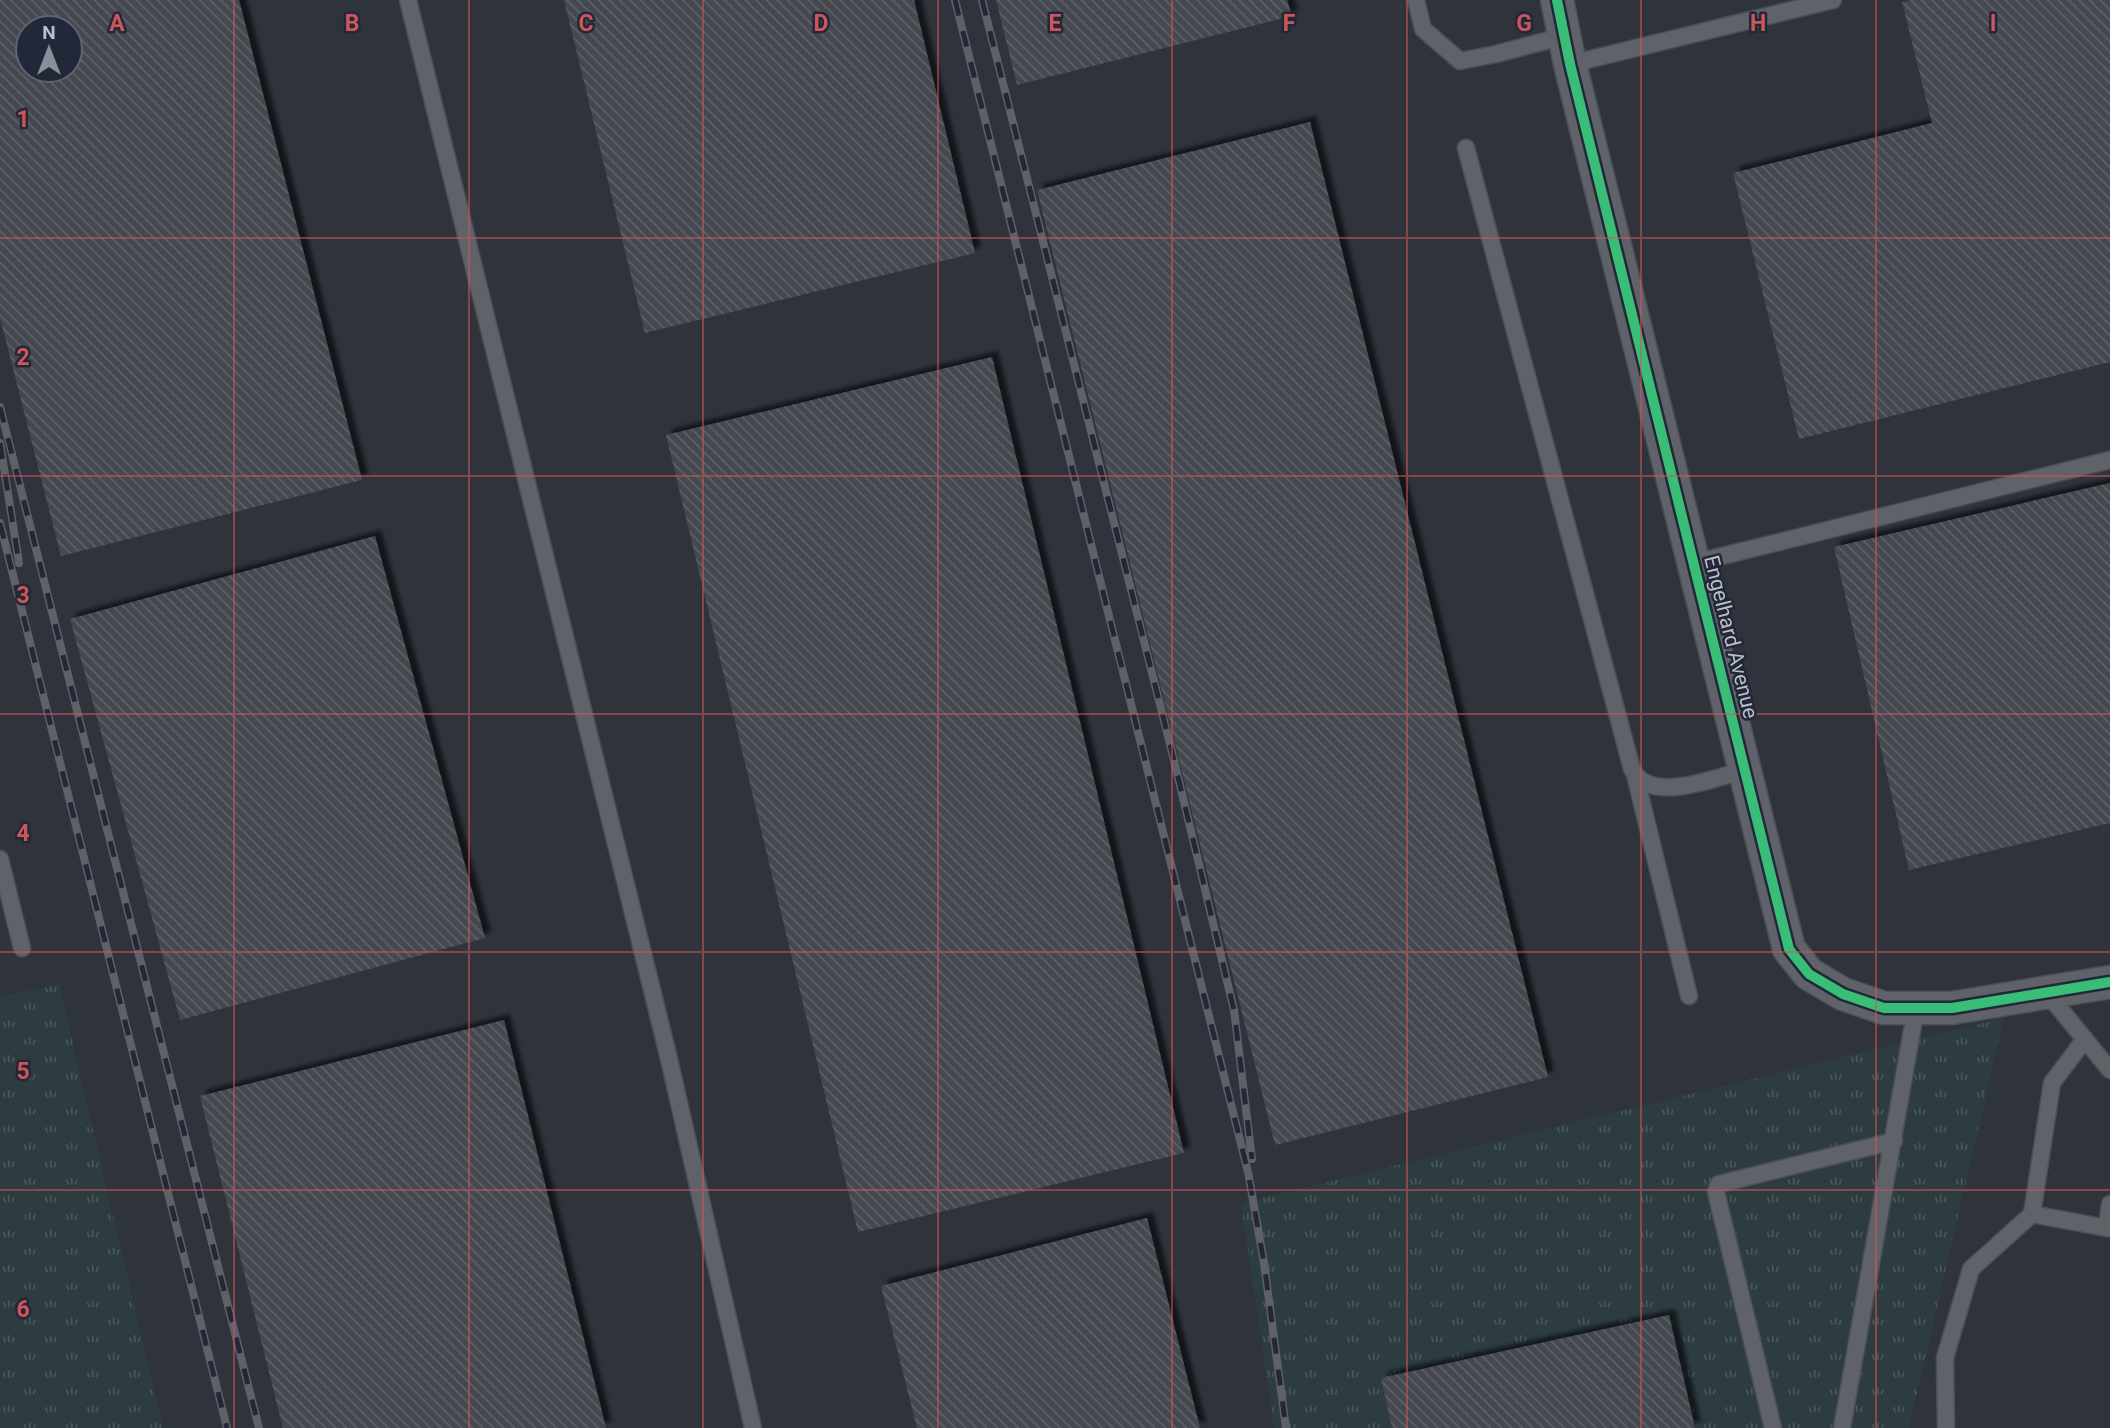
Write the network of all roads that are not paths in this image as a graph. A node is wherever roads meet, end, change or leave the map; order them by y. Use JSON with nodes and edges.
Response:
{"nodes":[{"id":1,"x":408,"y":0,"type":"edge"},
{"id":2,"x":1416,"y":0,"type":"edge"},
{"id":3,"x":1557,"y":0,"type":"edge"},
{"id":4,"x":1833,"y":0,"type":"edge"},
{"id":5,"x":1567,"y":50,"type":"junction"},
{"id":6,"x":1466,"y":148,"type":"dead end"},
{"id":7,"x":2110,"y":460,"type":"edge"},
{"id":8,"x":1693,"y":564,"type":"junction"},
{"id":9,"x":1744,"y":770,"type":"junction"},
{"id":10,"x":1636,"y":779,"type":"junction"},
{"id":11,"x":0,"y":859,"type":"edge"},
{"id":12,"x":22,"y":948,"type":"dead end"},
{"id":13,"x":2110,"y":982,"type":"edge"},
{"id":14,"x":2046,"y":992,"type":"junction"},
{"id":15,"x":1689,"y":996,"type":"dead end"},
{"id":16,"x":1916,"y":1008,"type":"junction"},
{"id":17,"x":2085,"y":1039,"type":"junction"},
{"id":18,"x":2110,"y":1070,"type":"edge"},
{"id":19,"x":1894,"y":1141,"type":"junction"},
{"id":20,"x":2110,"y":1204,"type":"edge"},
{"id":21,"x":2032,"y":1214,"type":"junction"},
{"id":22,"x":754,"y":1428,"type":"edge"},
{"id":23,"x":1773,"y":1428,"type":"edge"},
{"id":24,"x":1842,"y":1428,"type":"edge"},
{"id":25,"x":1946,"y":1428,"type":"edge"}],
"edges":[{"from":1,"to":22,"type":"lane"},
{"from":2,"to":5,"type":"lane"},
{"from":3,"to":5,"type":"street","name":"Engelhard Avenue"},
{"from":4,"to":5,"type":"lane"},
{"from":5,"to":8,"type":"street","name":"Engelhard Avenue"},
{"from":6,"to":10,"type":"lane"},
{"from":7,"to":8,"type":"lane"},
{"from":8,"to":9,"type":"street","name":"Engelhard Avenue"},
{"from":9,"to":10,"type":"lane"},
{"from":9,"to":16,"type":"street","name":"Engelhard Avenue"},
{"from":10,"to":15,"type":"lane"},
{"from":11,"to":12,"type":"lane"},
{"from":13,"to":14,"type":"street","name":"Engelhard Avenue"},
{"from":14,"to":16,"type":"street","name":"Engelhard Avenue"},
{"from":14,"to":17,"type":"lane"},
{"from":16,"to":19,"type":"lane"},
{"from":17,"to":18,"type":"lane"},
{"from":17,"to":21,"type":"lane"},
{"from":19,"to":23,"type":"lane"},
{"from":19,"to":24,"type":"lane"},
{"from":20,"to":21,"type":"lane"},
{"from":21,"to":25,"type":"lane"}]}
